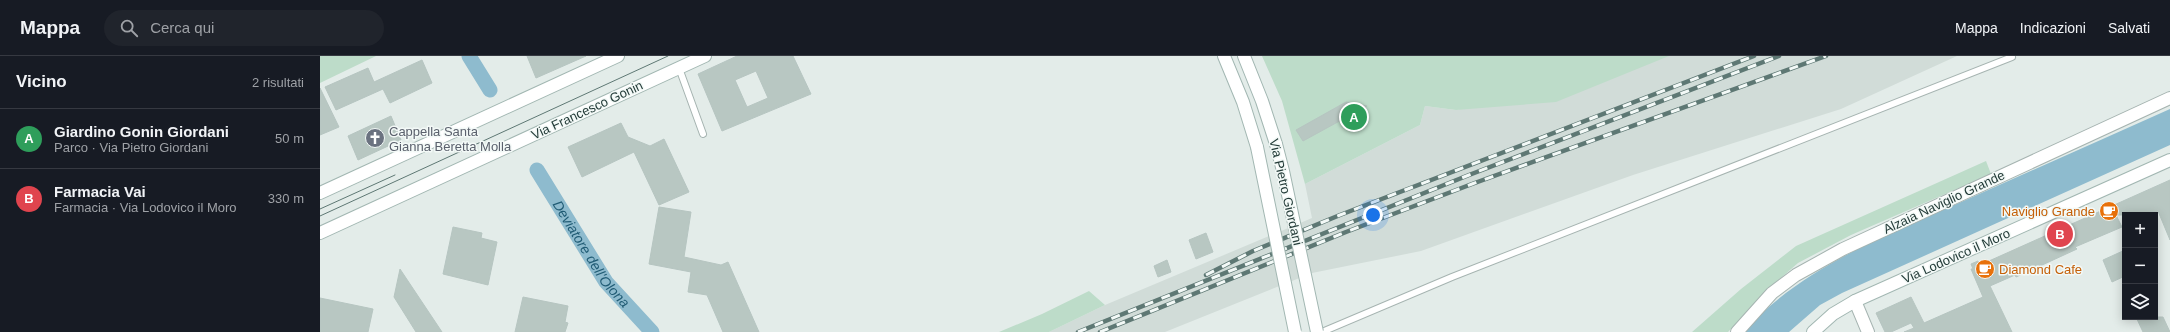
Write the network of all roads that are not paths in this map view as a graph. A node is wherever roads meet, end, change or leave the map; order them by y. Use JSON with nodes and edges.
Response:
{"nodes":[{"id":1,"x":618,"y":56,"type":"edge"},
{"id":2,"x":705,"y":56,"type":"edge"},
{"id":3,"x":1224,"y":56,"type":"edge"},
{"id":4,"x":1244,"y":56,"type":"edge"},
{"id":5,"x":2012,"y":57,"type":"dead end"},
{"id":6,"x":679,"y":68,"type":"junction"},
{"id":7,"x":2170,"y":98,"type":"edge"},
{"id":8,"x":703,"y":134,"type":"dead end"},
{"id":9,"x":2170,"y":160,"type":"edge"},
{"id":10,"x":320,"y":193,"type":"edge"},
{"id":11,"x":320,"y":233,"type":"edge"},
{"id":12,"x":1855,"y":301,"type":"junction"},
{"id":13,"x":1295,"y":332,"type":"edge"},
{"id":14,"x":1317,"y":332,"type":"edge"},
{"id":15,"x":1322,"y":332,"type":"edge"},
{"id":16,"x":1737,"y":332,"type":"edge"},
{"id":17,"x":1813,"y":332,"type":"edge"},
{"id":18,"x":1868,"y":332,"type":"edge"}],
"edges":[{"from":1,"to":10,"type":"street"},
{"from":2,"to":6,"type":"street","name":"Via Francesco Gonin"},
{"from":3,"to":13,"type":"street","name":"Via Pietro Giordani","bridge":true},
{"from":4,"to":14,"type":"street","name":"Via Pietro Giordani","bridge":true},
{"from":5,"to":15,"type":"lane"},
{"from":6,"to":8,"type":"lane"},
{"from":6,"to":11,"type":"street","name":"Via Francesco Gonin"},
{"from":7,"to":16,"type":"street","name":"Alzaia Naviglio Grande"},
{"from":9,"to":12,"type":"street","name":"Via Lodovico il Moro"},
{"from":12,"to":17,"type":"street","name":"Via Lodovico il Moro"},
{"from":12,"to":18,"type":"street"}]}
